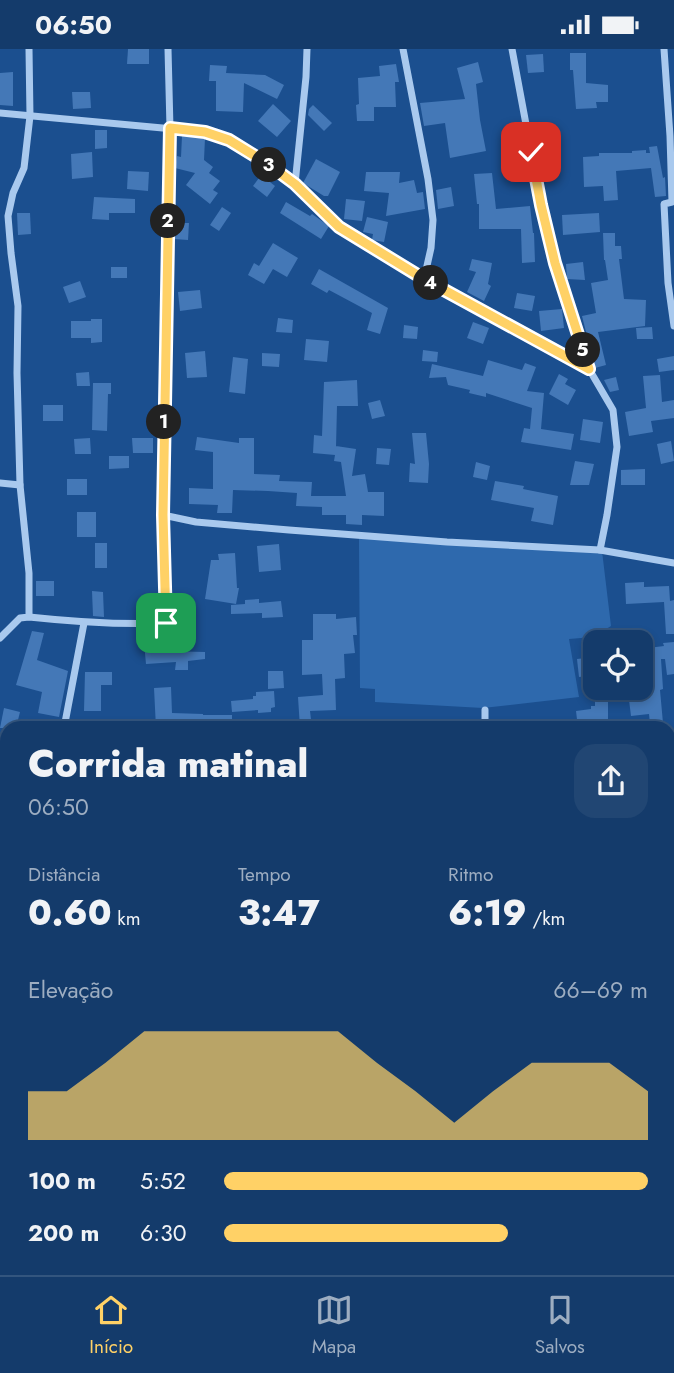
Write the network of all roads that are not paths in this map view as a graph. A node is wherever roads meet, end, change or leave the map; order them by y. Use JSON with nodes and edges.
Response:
{"nodes":[{"id":1,"x":29,"y":49,"type":"edge"},
{"id":2,"x":168,"y":49,"type":"edge"},
{"id":3,"x":307,"y":49,"type":"edge"},
{"id":4,"x":404,"y":49,"type":"edge"},
{"id":5,"x":512,"y":49,"type":"edge"},
{"id":6,"x":664,"y":49,"type":"edge"},
{"id":7,"x":0,"y":113,"type":"edge"},
{"id":8,"x":30,"y":116,"type":"junction"},
{"id":9,"x":170,"y":128,"type":"junction"},
{"id":10,"x":295,"y":184,"type":"junction"},
{"id":11,"x":673,"y":186,"type":"edge"},
{"id":12,"x":424,"y":279,"type":"junction"},
{"id":13,"x":674,"y":326,"type":"edge"},
{"id":14,"x":589,"y":369,"type":"junction"},
{"id":15,"x":0,"y":483,"type":"edge"},
{"id":16,"x":20,"y":485,"type":"junction"},
{"id":17,"x":163,"y":515,"type":"junction"},
{"id":18,"x":600,"y":550,"type":"junction"},
{"id":19,"x":674,"y":563,"type":"edge"},
{"id":20,"x":29,"y":617,"type":"junction"},
{"id":21,"x":83,"y":623,"type":"junction"},
{"id":22,"x":0,"y":638,"type":"edge"},
{"id":23,"x":485,"y":711,"type":"dead end"},
{"id":24,"x":65,"y":721,"type":"edge"},
{"id":25,"x":485,"y":721,"type":"edge"}],
"edges":[{"from":1,"to":8,"type":"street"},
{"from":2,"to":9,"type":"street"},
{"from":3,"to":10,"type":"street"},
{"from":4,"to":12,"type":"street"},
{"from":5,"to":14,"type":"street"},
{"from":6,"to":11,"type":"street"},
{"from":7,"to":8,"type":"street"},
{"from":8,"to":9,"type":"street"},
{"from":8,"to":16,"type":"street"},
{"from":9,"to":10,"type":"street"},
{"from":9,"to":17,"type":"street"},
{"from":10,"to":12,"type":"street"},
{"from":11,"to":13,"type":"street"},
{"from":12,"to":14,"type":"street"},
{"from":14,"to":18,"type":"street"},
{"from":15,"to":16,"type":"street"},
{"from":16,"to":20,"type":"street"},
{"from":17,"to":18,"type":"street"},
{"from":17,"to":21,"type":"street"},
{"from":18,"to":19,"type":"street"},
{"from":20,"to":21,"type":"street"},
{"from":20,"to":22,"type":"street"},
{"from":21,"to":24,"type":"street"},
{"from":23,"to":25,"type":"street"}]}
